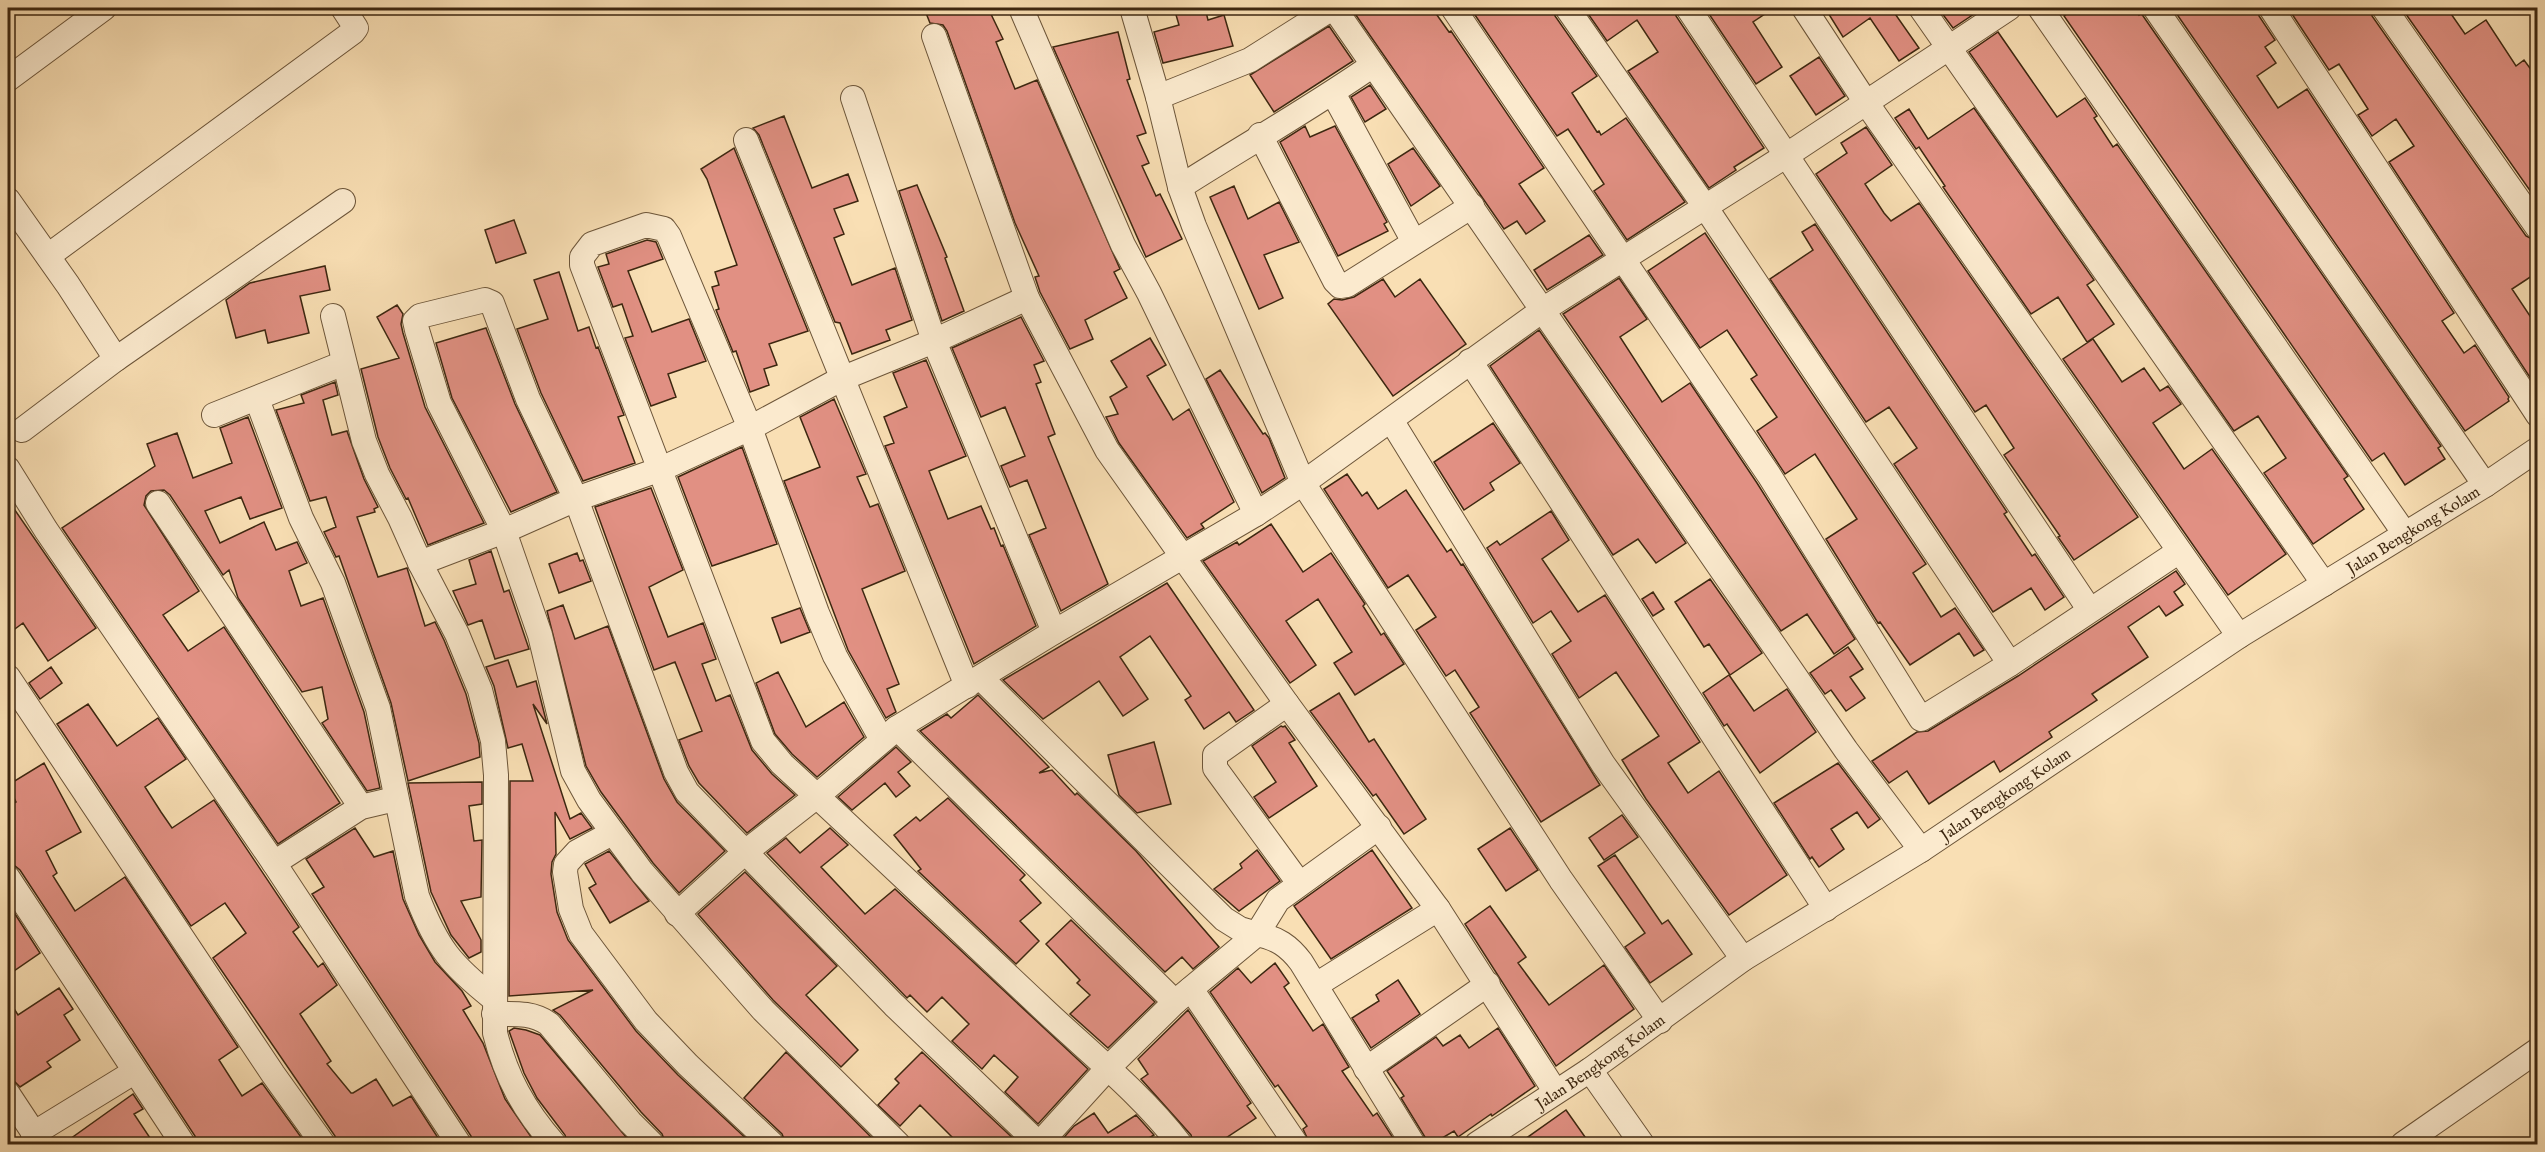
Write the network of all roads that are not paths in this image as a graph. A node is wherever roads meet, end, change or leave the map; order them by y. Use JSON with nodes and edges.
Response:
{"nodes":[{"id":1,"x":104,"y":8,"type":"edge"},
{"id":2,"x":343,"y":8,"type":"edge"},
{"id":3,"x":1021,"y":8,"type":"edge"},
{"id":4,"x":1132,"y":8,"type":"edge"},
{"id":5,"x":1333,"y":8,"type":"edge"},
{"id":6,"x":1453,"y":8,"type":"edge"},
{"id":7,"x":1567,"y":8,"type":"edge"},
{"id":8,"x":1688,"y":8,"type":"edge"},
{"id":9,"x":1804,"y":8,"type":"edge"},
{"id":10,"x":1922,"y":8,"type":"edge"},
{"id":11,"x":2008,"y":8,"type":"edge"},
{"id":12,"x":2040,"y":8,"type":"edge"},
{"id":13,"x":2155,"y":8,"type":"edge"},
{"id":14,"x":2271,"y":8,"type":"edge"},
{"id":15,"x":2384,"y":8,"type":"edge"},
{"id":16,"x":934,"y":36,"type":"dead end"},
{"id":17,"x":1947,"y":47,"type":"junction"},
{"id":18,"x":1373,"y":65,"type":"junction"},
{"id":19,"x":8,"y":79,"type":"edge"},
{"id":20,"x":1333,"y":93,"type":"junction"},
{"id":21,"x":1158,"y":97,"type":"junction"},
{"id":22,"x":853,"y":98,"type":"dead end"},
{"id":23,"x":1865,"y":101,"type":"junction"},
{"id":24,"x":1260,"y":135,"type":"junction"},
{"id":25,"x":746,"y":140,"type":"dead end"},
{"id":26,"x":1787,"y":155,"type":"junction"},
{"id":27,"x":1180,"y":187,"type":"junction"},
{"id":28,"x":8,"y":200,"type":"edge"},
{"id":29,"x":343,"y":201,"type":"dead end"},
{"id":30,"x":1472,"y":206,"type":"junction"},
{"id":31,"x":1706,"y":208,"type":"junction"},
{"id":32,"x":2538,"y":228,"type":"edge"},
{"id":33,"x":1414,"y":242,"type":"junction"},
{"id":34,"x":48,"y":256,"type":"junction"},
{"id":35,"x":1625,"y":260,"type":"junction"},
{"id":36,"x":1027,"y":298,"type":"junction"},
{"id":37,"x":1544,"y":309,"type":"junction"},
{"id":38,"x":333,"y":316,"type":"dead end"},
{"id":39,"x":934,"y":340,"type":"junction"},
{"id":40,"x":116,"y":358,"type":"junction"},
{"id":41,"x":1470,"y":361,"type":"junction"},
{"id":42,"x":344,"y":363,"type":"junction"},
{"id":43,"x":841,"y":379,"type":"junction"},
{"id":44,"x":257,"y":399,"type":"junction"},
{"id":45,"x":214,"y":415,"type":"dead end"},
{"id":46,"x":2538,"y":415,"type":"edge"},
{"id":47,"x":1391,"y":420,"type":"junction"},
{"id":48,"x":750,"y":428,"type":"junction"},
{"id":49,"x":22,"y":430,"type":"dead end"},
{"id":50,"x":2538,"y":449,"type":"edge"},
{"id":51,"x":8,"y":469,"type":"edge"},
{"id":52,"x":661,"y":469,"type":"junction"},
{"id":53,"x":1303,"y":483,"type":"junction"},
{"id":54,"x":2485,"y":485,"type":"junction"},
{"id":55,"x":576,"y":499,"type":"junction"},
{"id":56,"x":158,"y":503,"type":"dead end"},
{"id":57,"x":1256,"y":514,"type":"junction"},
{"id":58,"x":504,"y":531,"type":"junction"},
{"id":59,"x":2405,"y":534,"type":"junction"},
{"id":60,"x":2178,"y":552,"type":"junction"},
{"id":61,"x":1182,"y":559,"type":"junction"},
{"id":62,"x":420,"y":563,"type":"junction"},
{"id":63,"x":2324,"y":584,"type":"junction"},
{"id":64,"x":2089,"y":609,"type":"junction"},
{"id":65,"x":1054,"y":633,"type":"junction"},
{"id":66,"x":2239,"y":636,"type":"junction"},
{"id":67,"x":2010,"y":664,"type":"junction"},
{"id":68,"x":8,"y":677,"type":"edge"},
{"id":69,"x":974,"y":682,"type":"junction"},
{"id":70,"x":1287,"y":704,"type":"junction"},
{"id":71,"x":890,"y":734,"type":"junction"},
{"id":72,"x":818,"y":796,"type":"junction"},
{"id":73,"x":395,"y":799,"type":"junction"},
{"id":74,"x":361,"y":807,"type":"junction"},
{"id":75,"x":1379,"y":827,"type":"junction"},
{"id":76,"x":612,"y":833,"type":"junction"},
{"id":77,"x":1922,"y":850,"type":"junction"},
{"id":78,"x":744,"y":853,"type":"junction"},
{"id":79,"x":274,"y":863,"type":"junction"},
{"id":80,"x":8,"y":878,"type":"edge"},
{"id":81,"x":1299,"y":883,"type":"junction"},
{"id":82,"x":1438,"y":909,"type":"junction"},
{"id":83,"x":1826,"y":909,"type":"junction"},
{"id":84,"x":677,"y":914,"type":"junction"},
{"id":85,"x":1257,"y":934,"type":"junction"},
{"id":86,"x":1743,"y":959,"type":"junction"},
{"id":87,"x":1488,"y":984,"type":"junction"},
{"id":88,"x":1316,"y":985,"type":"junction"},
{"id":89,"x":1183,"y":996,"type":"junction"},
{"id":90,"x":494,"y":1007,"type":"junction"},
{"id":91,"x":1660,"y":1021,"type":"junction"},
{"id":92,"x":2538,"y":1050,"type":"edge"},
{"id":93,"x":1108,"y":1068,"type":"junction"},
{"id":94,"x":1365,"y":1069,"type":"junction"},
{"id":95,"x":1590,"y":1070,"type":"junction"},
{"id":96,"x":134,"y":1072,"type":"junction"},
{"id":97,"x":1555,"y":1092,"type":"junction"},
{"id":98,"x":8,"y":1094,"type":"edge"},
{"id":99,"x":1508,"y":1136,"type":"edge"},
{"id":100,"x":37,"y":1139,"type":"edge"},
{"id":101,"x":183,"y":1144,"type":"edge"},
{"id":102,"x":323,"y":1144,"type":"edge"},
{"id":103,"x":459,"y":1144,"type":"edge"},
{"id":104,"x":554,"y":1144,"type":"edge"},
{"id":105,"x":652,"y":1144,"type":"edge"},
{"id":106,"x":772,"y":1144,"type":"edge"},
{"id":107,"x":898,"y":1144,"type":"edge"},
{"id":108,"x":1039,"y":1144,"type":"edge"},
{"id":109,"x":1180,"y":1144,"type":"edge"},
{"id":110,"x":1296,"y":1144,"type":"edge"},
{"id":111,"x":1413,"y":1144,"type":"edge"},
{"id":112,"x":1477,"y":1144,"type":"edge"},
{"id":113,"x":1642,"y":1144,"type":"edge"},
{"id":114,"x":2403,"y":1144,"type":"edge"}],
"edges":[{"from":1,"to":19,"type":"street"},
{"from":2,"to":34,"type":"street"},
{"from":3,"to":57,"type":"street"},
{"from":4,"to":21,"type":"street"},
{"from":5,"to":18,"type":"street"},
{"from":5,"to":21,"type":"street"},
{"from":6,"to":35,"type":"street"},
{"from":7,"to":31,"type":"street"},
{"from":8,"to":26,"type":"street"},
{"from":9,"to":23,"type":"street"},
{"from":10,"to":17,"type":"street"},
{"from":11,"to":17,"type":"street"},
{"from":12,"to":59,"type":"street"},
{"from":13,"to":54,"type":"street"},
{"from":14,"to":46,"type":"street"},
{"from":15,"to":32,"type":"street"},
{"from":16,"to":36,"type":"street"},
{"from":17,"to":23,"type":"street"},
{"from":17,"to":63,"type":"street"},
{"from":18,"to":20,"type":"street"},
{"from":18,"to":30,"type":"street"},
{"from":20,"to":24,"type":"street"},
{"from":20,"to":33,"type":"street"},
{"from":21,"to":27,"type":"street"},
{"from":22,"to":39,"type":"street"},
{"from":23,"to":26,"type":"street"},
{"from":23,"to":60,"type":"street"},
{"from":24,"to":27,"type":"street"},
{"from":24,"to":33,"type":"street"},
{"from":25,"to":43,"type":"street"},
{"from":26,"to":31,"type":"street"},
{"from":26,"to":64,"type":"street"},
{"from":27,"to":53,"type":"street"},
{"from":28,"to":34,"type":"street"},
{"from":29,"to":40,"type":"street"},
{"from":30,"to":33,"type":"street"},
{"from":30,"to":37,"type":"street"},
{"from":31,"to":35,"type":"street"},
{"from":31,"to":67,"type":"street"},
{"from":34,"to":40,"type":"street"},
{"from":35,"to":37,"type":"street"},
{"from":35,"to":67,"type":"street"},
{"from":36,"to":39,"type":"street"},
{"from":36,"to":61,"type":"street"},
{"from":37,"to":41,"type":"street"},
{"from":37,"to":77,"type":"street"},
{"from":38,"to":42,"type":"street"},
{"from":39,"to":43,"type":"street"},
{"from":39,"to":65,"type":"street"},
{"from":40,"to":49,"type":"street"},
{"from":41,"to":47,"type":"street"},
{"from":41,"to":83,"type":"street"},
{"from":42,"to":44,"type":"street"},
{"from":42,"to":62,"type":"street"},
{"from":43,"to":48,"type":"street"},
{"from":43,"to":69,"type":"street"},
{"from":44,"to":45,"type":"street"},
{"from":44,"to":73,"type":"street"},
{"from":47,"to":53,"type":"street"},
{"from":47,"to":86,"type":"street"},
{"from":48,"to":52,"type":"street"},
{"from":48,"to":52,"type":"street"},
{"from":48,"to":71,"type":"street"},
{"from":50,"to":54,"type":"street","name":"Jalan Bengkong Kolam"},
{"from":51,"to":79,"type":"street"},
{"from":52,"to":55,"type":"street"},
{"from":52,"to":72,"type":"street"},
{"from":53,"to":57,"type":"street"},
{"from":53,"to":91,"type":"street"},
{"from":54,"to":59,"type":"street","name":"Jalan Bengkong Kolam"},
{"from":55,"to":58,"type":"street"},
{"from":55,"to":58,"type":"street"},
{"from":55,"to":78,"type":"street"},
{"from":56,"to":74,"type":"street"},
{"from":57,"to":61,"type":"street"},
{"from":58,"to":62,"type":"street"},
{"from":58,"to":76,"type":"street"},
{"from":59,"to":63,"type":"street","name":"Jalan Bengkong Kolam"},
{"from":60,"to":64,"type":"street"},
{"from":60,"to":66,"type":"street"},
{"from":61,"to":65,"type":"street"},
{"from":61,"to":70,"type":"street"},
{"from":62,"to":90,"type":"street"},
{"from":63,"to":66,"type":"street","name":"Jalan Bengkong Kolam"},
{"from":64,"to":67,"type":"street"},
{"from":65,"to":69,"type":"street"},
{"from":66,"to":77,"type":"street","name":"Jalan Bengkong Kolam"},
{"from":68,"to":102,"type":"street"},
{"from":69,"to":71,"type":"street"},
{"from":69,"to":85,"type":"street"},
{"from":70,"to":75,"type":"street"},
{"from":70,"to":81,"type":"street"},
{"from":71,"to":72,"type":"street"},
{"from":71,"to":89,"type":"street"},
{"from":72,"to":78,"type":"street"},
{"from":72,"to":93,"type":"street"},
{"from":73,"to":74,"type":"street"},
{"from":73,"to":90,"type":"street"},
{"from":74,"to":79,"type":"street"},
{"from":75,"to":81,"type":"street"},
{"from":75,"to":82,"type":"street"},
{"from":76,"to":84,"type":"street"},
{"from":76,"to":106,"type":"street"},
{"from":77,"to":83,"type":"street","name":"Jalan Bengkong Kolam"},
{"from":78,"to":84,"type":"street"},
{"from":78,"to":108,"type":"street"},
{"from":79,"to":103,"type":"street"},
{"from":80,"to":96,"type":"street"},
{"from":81,"to":85,"type":"street"},
{"from":82,"to":87,"type":"street"},
{"from":82,"to":88,"type":"street"},
{"from":83,"to":86,"type":"street","name":"Jalan Bengkong Kolam"},
{"from":84,"to":107,"type":"street"},
{"from":85,"to":88,"type":"street"},
{"from":85,"to":89,"type":"street"},
{"from":86,"to":91,"type":"street","name":"Jalan Bengkong Kolam"},
{"from":87,"to":94,"type":"street"},
{"from":87,"to":97,"type":"street"},
{"from":88,"to":94,"type":"street"},
{"from":89,"to":93,"type":"street"},
{"from":89,"to":110,"type":"street"},
{"from":90,"to":104,"type":"street"},
{"from":90,"to":105,"type":"street"},
{"from":91,"to":95,"type":"street","name":"Jalan Bengkong Kolam"},
{"from":92,"to":114,"type":"street"},
{"from":93,"to":108,"type":"street"},
{"from":93,"to":109,"type":"street"},
{"from":94,"to":111,"type":"street"},
{"from":95,"to":97,"type":"street","name":"Jalan Bengkong Kolam"},
{"from":95,"to":113,"type":"street"},
{"from":96,"to":100,"type":"street"},
{"from":96,"to":101,"type":"street"},
{"from":97,"to":99,"type":"street","name":"Jalan Bengkong Kolam"},
{"from":98,"to":100,"type":"street"},
{"from":99,"to":112,"type":"street","name":"Jalan Bengkong Kolam"}]}
